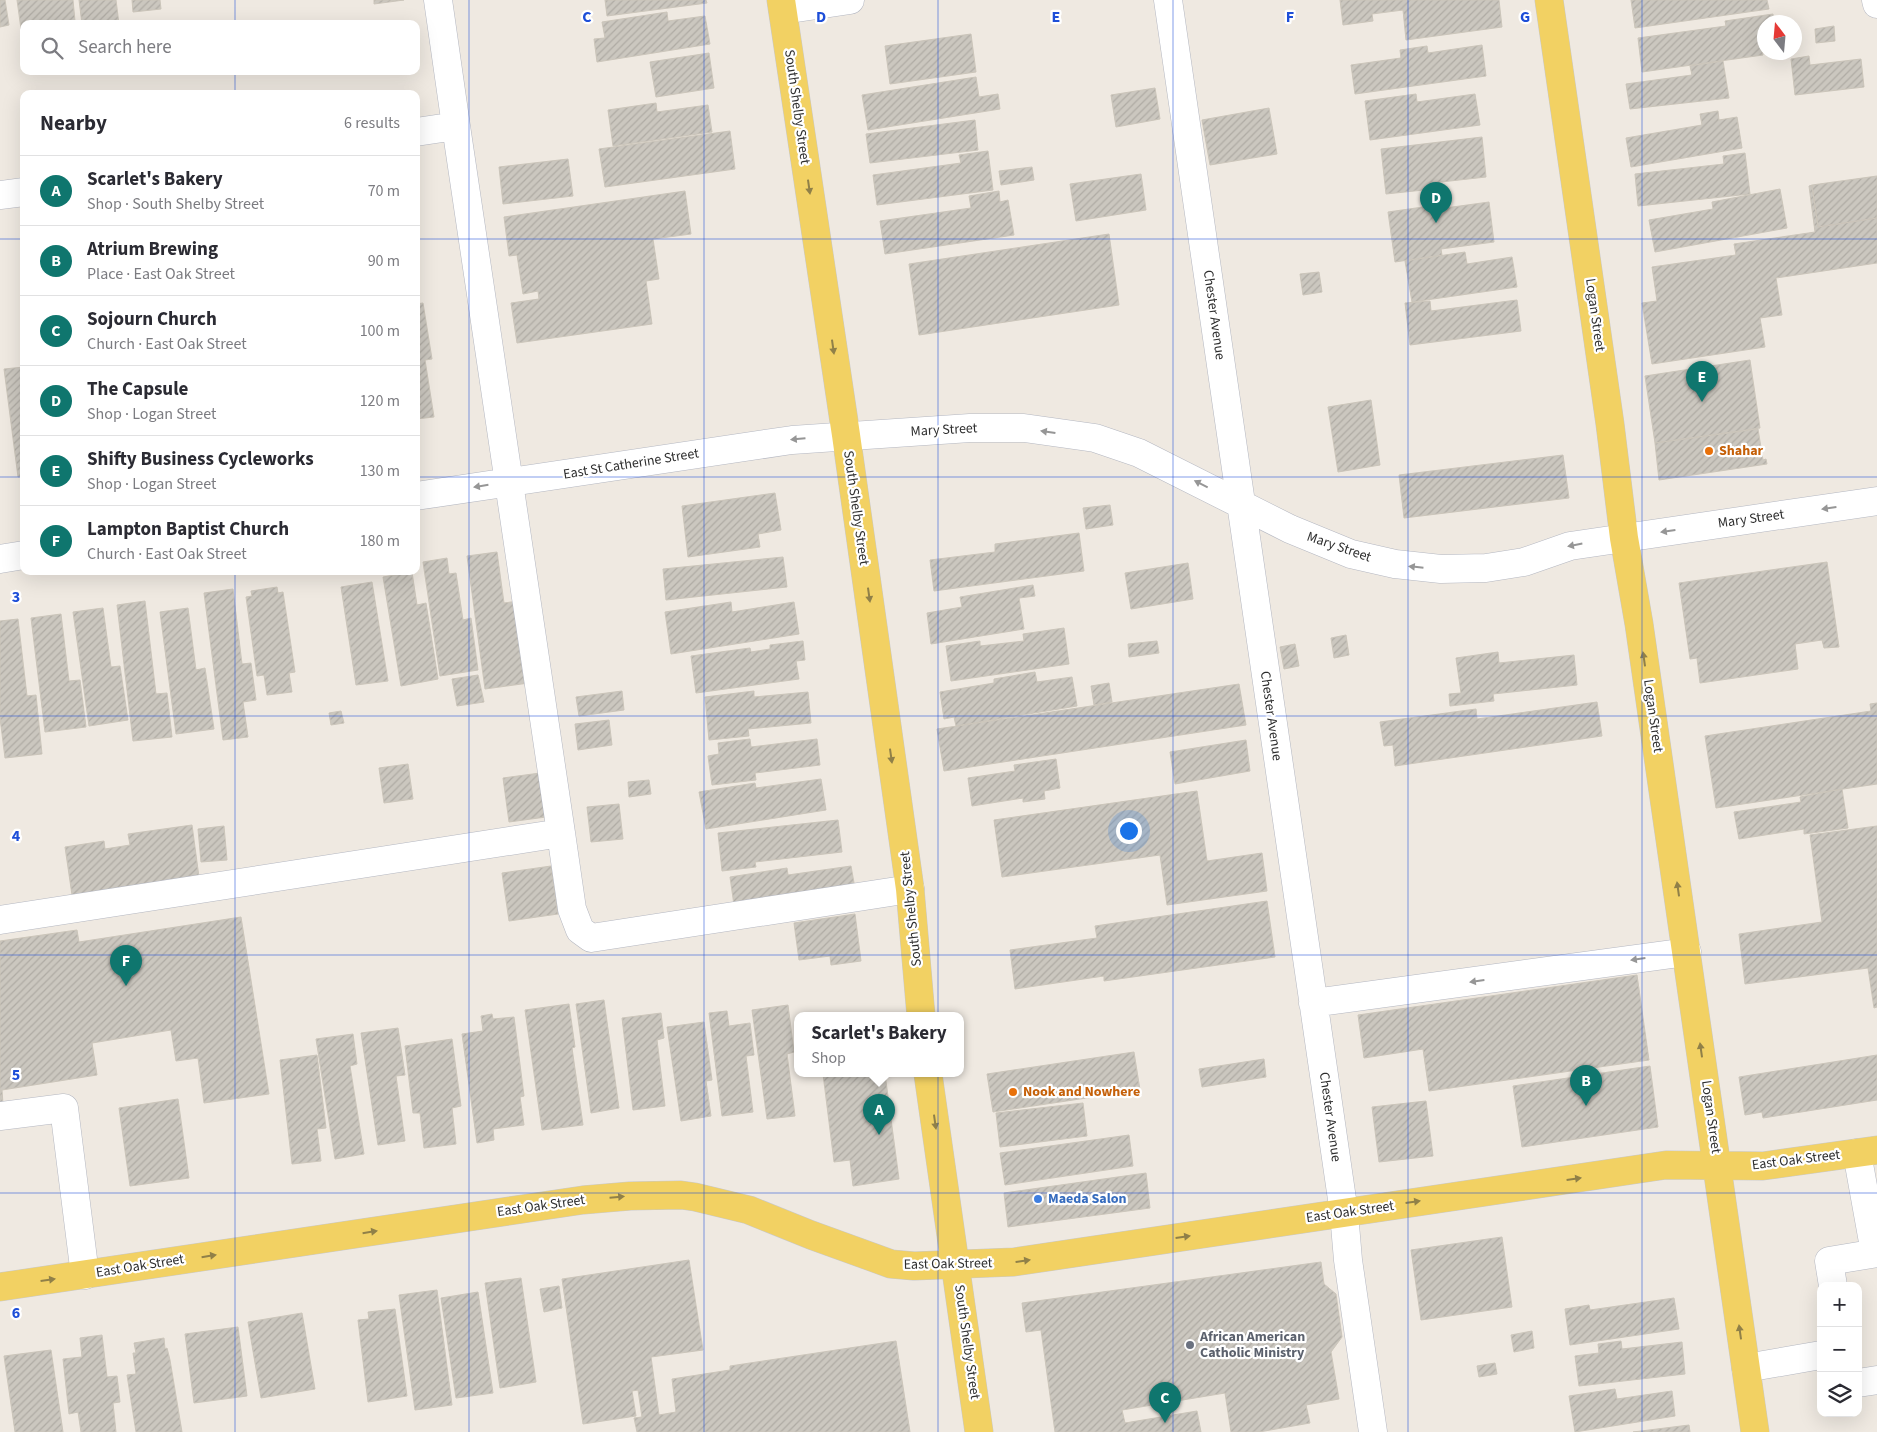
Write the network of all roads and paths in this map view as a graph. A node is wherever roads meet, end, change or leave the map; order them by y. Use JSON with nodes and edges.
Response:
{"nodes":[{"id":1,"x":438,"y":0,"type":"edge"},
{"id":2,"x":850,"y":0,"type":"edge"},
{"id":3,"x":1168,"y":0,"type":"edge"},
{"id":4,"x":1549,"y":0,"type":"edge"},
{"id":5,"x":1876,"y":0,"type":"edge"},
{"id":6,"x":1877,"y":4,"type":"edge"},
{"id":7,"x":782,"y":5,"type":"edge"},
{"id":8,"x":456,"y":126,"type":"junction"},
{"id":9,"x":420,"y":131,"type":"edge"},
{"id":10,"x":20,"y":193,"type":"edge"},
{"id":11,"x":0,"y":196,"type":"edge"},
{"id":12,"x":846,"y":435,"type":"junction"},
{"id":13,"x":508,"y":482,"type":"junction"},
{"id":14,"x":420,"y":495,"type":"edge"},
{"id":15,"x":1877,"y":501,"type":"edge"},
{"id":16,"x":1242,"y":505,"type":"junction"},
{"id":17,"x":1624,"y":538,"type":"junction"},
{"id":18,"x":20,"y":556,"type":"edge"},
{"id":19,"x":0,"y":559,"type":"edge"},
{"id":20,"x":561,"y":833,"type":"junction"},
{"id":21,"x":910,"y":889,"type":"junction"},
{"id":22,"x":0,"y":920,"type":"edge"},
{"id":23,"x":1687,"y":952,"type":"junction"},
{"id":24,"x":1313,"y":1003,"type":"junction"},
{"id":25,"x":921,"y":1012,"type":"edge"},
{"id":26,"x":928,"y":1077,"type":"edge"},
{"id":27,"x":0,"y":1116,"type":"edge"},
{"id":28,"x":1867,"y":1151,"type":"edge"},
{"id":29,"x":1718,"y":1166,"type":"junction"},
{"id":30,"x":1344,"y":1213,"type":"junction"},
{"id":31,"x":1876,"y":1253,"type":"edge"},
{"id":32,"x":957,"y":1264,"type":"junction"},
{"id":33,"x":85,"y":1275,"type":"junction"},
{"id":34,"x":1832,"y":1282,"type":"edge"},
{"id":35,"x":0,"y":1287,"type":"edge"},
{"id":36,"x":1817,"y":1356,"type":"edge"},
{"id":37,"x":1746,"y":1368,"type":"junction"},
{"id":38,"x":1877,"y":1380,"type":"edge"},
{"id":39,"x":1862,"y":1382,"type":"edge"},
{"id":40,"x":980,"y":1432,"type":"edge"},
{"id":41,"x":1373,"y":1432,"type":"edge"},
{"id":42,"x":1755,"y":1432,"type":"edge"}],
"edges":[{"from":1,"to":8,"type":"street"},
{"from":2,"to":7,"type":"street"},
{"from":3,"to":16,"type":"street","name":"Chester Avenue"},
{"from":4,"to":17,"type":"main road","name":"Logan Street"},
{"from":5,"to":6,"type":"street"},
{"from":7,"to":12,"type":"main road","name":"South Shelby Street","one_way":true},
{"from":8,"to":9,"type":"street"},
{"from":8,"to":13,"type":"street"},
{"from":10,"to":11,"type":"street"},
{"from":12,"to":13,"type":"street","name":"East St Catherine Street","one_way":true},
{"from":16,"to":12,"type":"street","name":"Mary Street","one_way":true},
{"from":12,"to":21,"type":"main road","name":"South Shelby Street","one_way":true},
{"from":13,"to":14,"type":"street","name":"East St Catherine Street","one_way":true},
{"from":13,"to":20,"type":"street"},
{"from":15,"to":17,"type":"street","name":"Mary Street","one_way":true},
{"from":17,"to":16,"type":"street","name":"Mary Street","one_way":true},
{"from":16,"to":24,"type":"street","name":"Chester Avenue"},
{"from":23,"to":17,"type":"main road","name":"Logan Street","one_way":true},
{"from":18,"to":19,"type":"street"},
{"from":20,"to":21,"type":"street"},
{"from":20,"to":22,"type":"street"},
{"from":21,"to":25,"type":"main road","name":"South Shelby Street"},
{"from":23,"to":24,"type":"street","one_way":true},
{"from":29,"to":23,"type":"main road","name":"Logan Street","one_way":true},
{"from":24,"to":30,"type":"street","name":"Chester Avenue"},
{"from":26,"to":32,"type":"main road","name":"South Shelby Street","one_way":true},
{"from":27,"to":33,"type":"street"},
{"from":28,"to":29,"type":"main road","name":"East Oak Street"},
{"from":28,"to":31,"type":"street"},
{"from":30,"to":29,"type":"main road","name":"East Oak Street","one_way":true},
{"from":37,"to":29,"type":"main road","name":"Logan Street","one_way":true},
{"from":32,"to":30,"type":"main road","name":"East Oak Street","one_way":true},
{"from":30,"to":41,"type":"street","name":"Chester Avenue"},
{"from":31,"to":34,"type":"street"},
{"from":33,"to":32,"type":"main road","name":"East Oak Street","one_way":true},
{"from":32,"to":40,"type":"main road","name":"South Shelby Street"},
{"from":35,"to":33,"type":"main road","name":"East Oak Street","one_way":true},
{"from":36,"to":37,"type":"street"},
{"from":37,"to":42,"type":"main road","name":"Logan Street"},
{"from":38,"to":39,"type":"street"}]}
